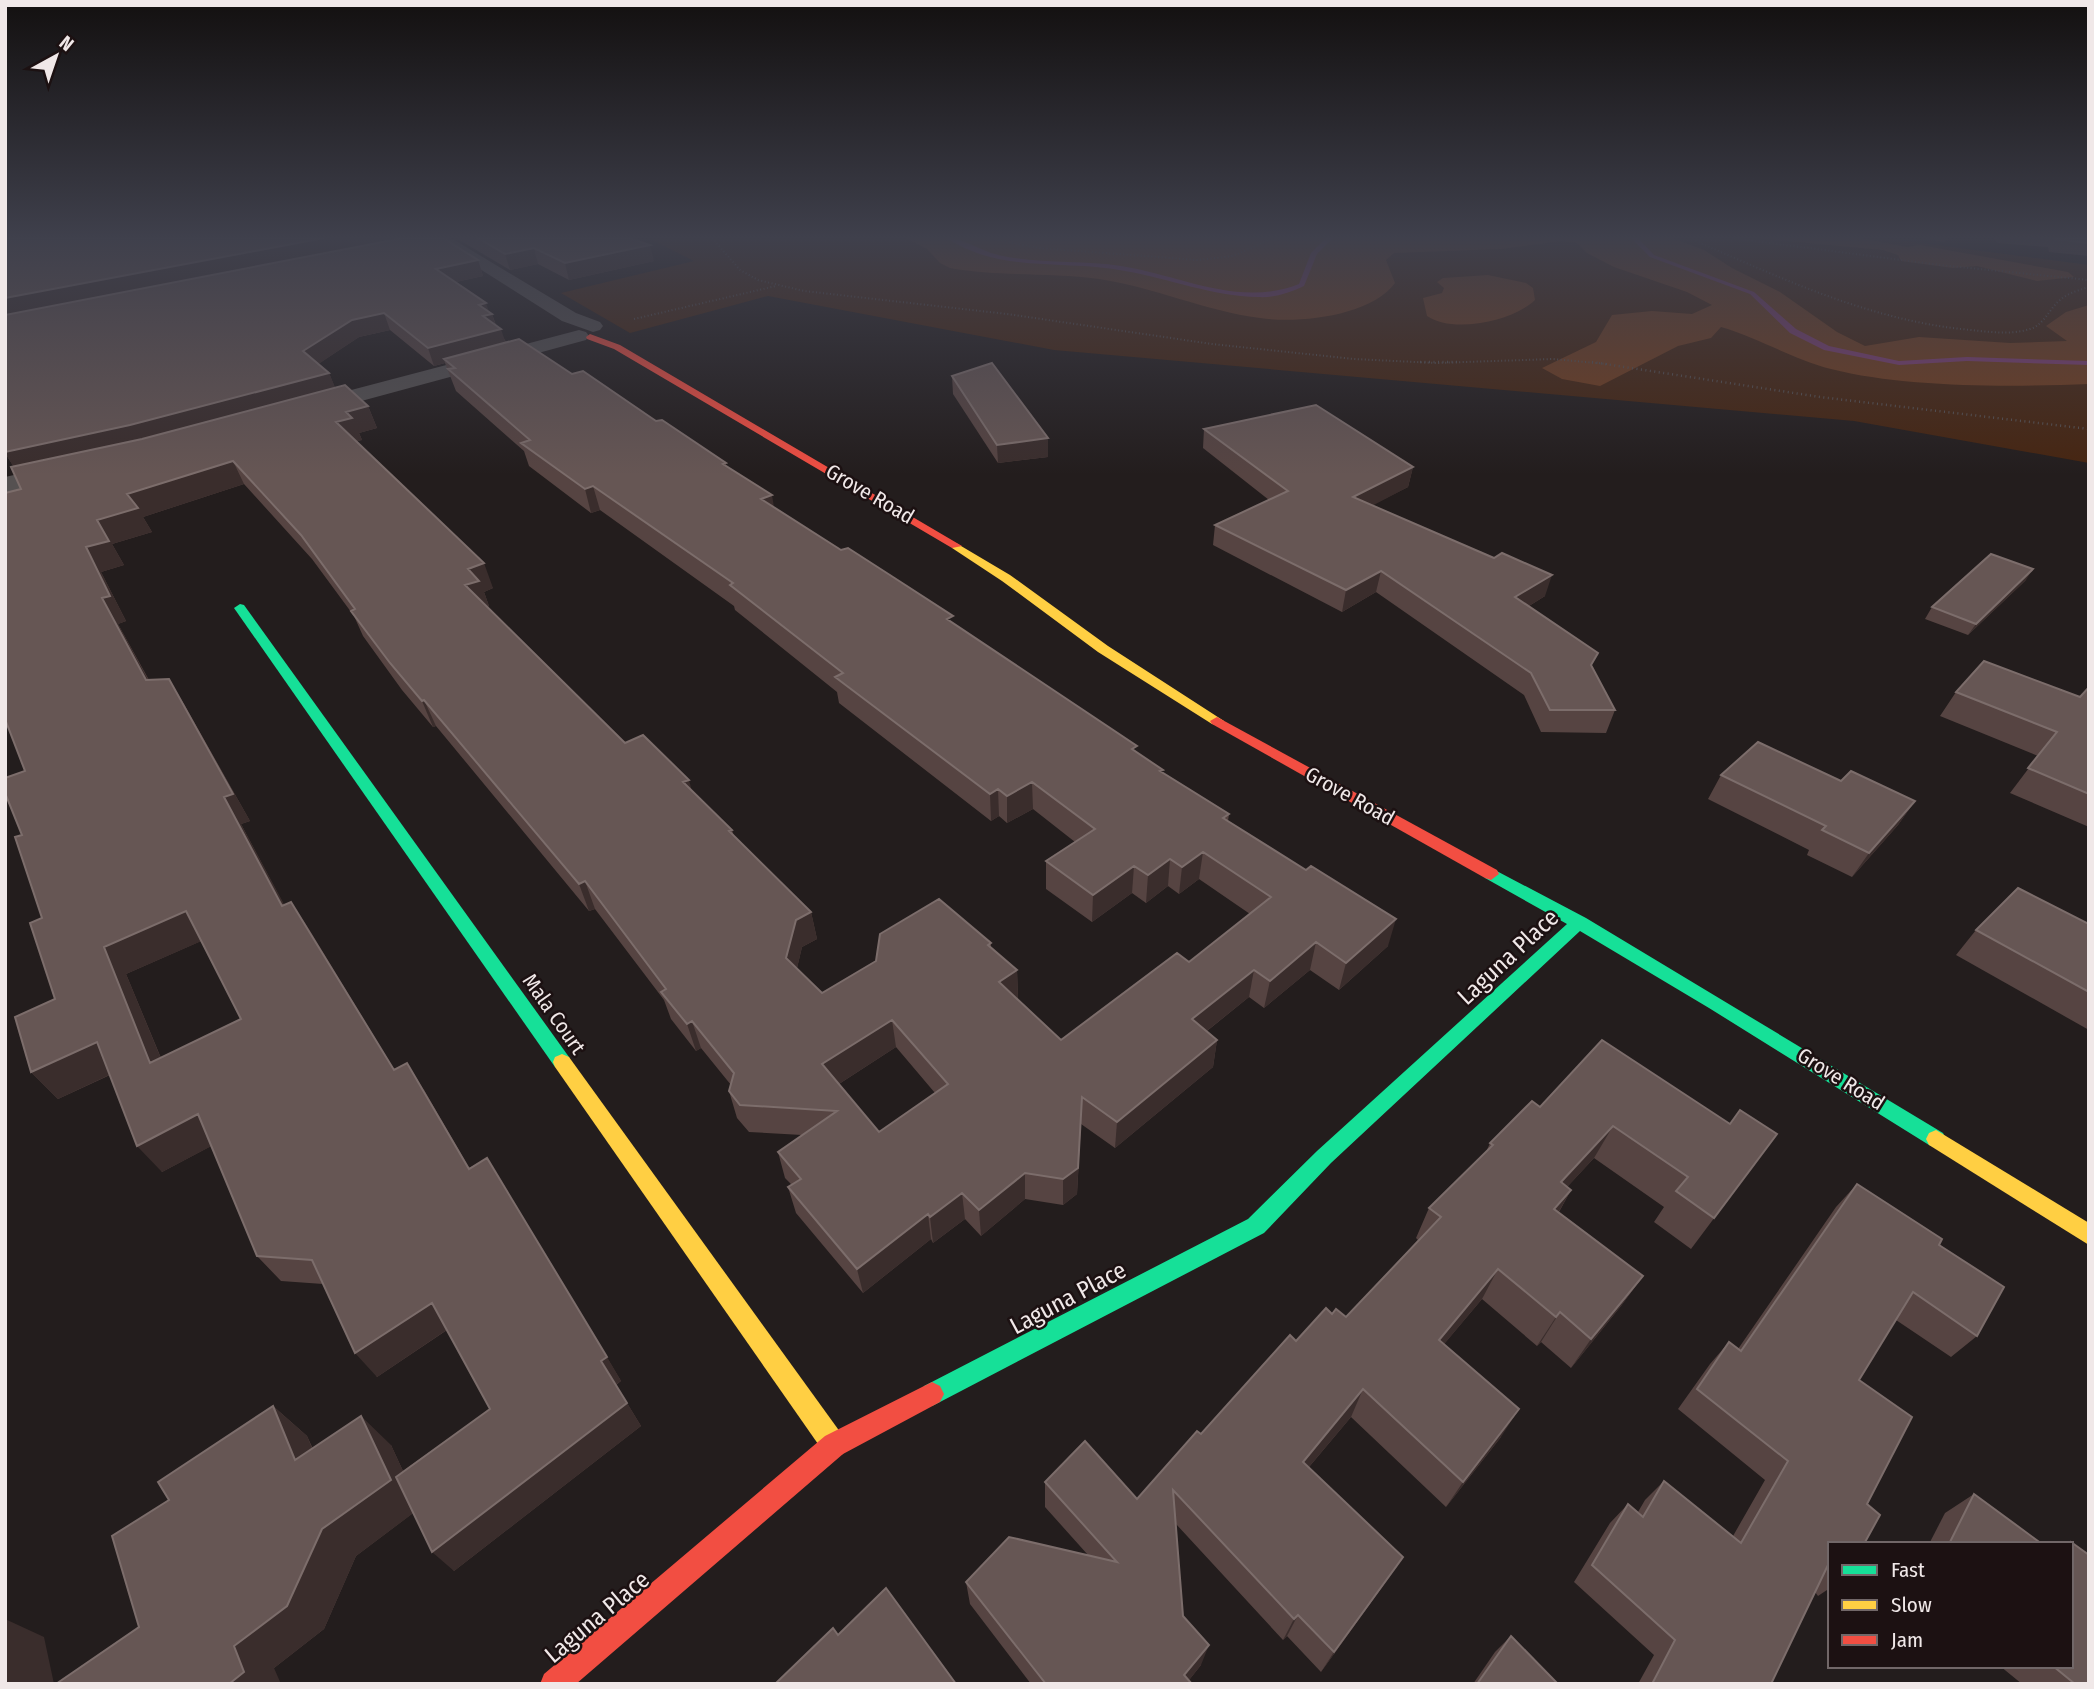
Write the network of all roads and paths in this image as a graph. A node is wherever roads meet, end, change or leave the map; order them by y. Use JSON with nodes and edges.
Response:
{"nodes":[{"id":1,"x":568,"y":317,"type":"edge"},
{"id":2,"x":639,"y":317,"type":"edge"},
{"id":3,"x":1026,"y":317,"type":"edge"},
{"id":4,"x":1887,"y":317,"type":"edge"},
{"id":5,"x":2045,"y":317,"type":"edge"},
{"id":6,"x":593,"y":332,"type":"junction"},
{"id":7,"x":285,"y":415,"type":"edge"},
{"id":8,"x":2089,"y":429,"type":"edge"},
{"id":9,"x":96,"y":465,"type":"edge"},
{"id":10,"x":5,"y":485,"type":"edge"},
{"id":11,"x":240,"y":608,"type":"dead end"},
{"id":12,"x":1580,"y":922,"type":"junction"},
{"id":13,"x":2089,"y":1235,"type":"edge"},
{"id":14,"x":834,"y":1445,"type":"junction"},
{"id":15,"x":554,"y":1684,"type":"edge"}],
"edges":[{"from":1,"to":6,"type":"street","name":"Grove Road"},
{"from":2,"to":6,"type":"path"},
{"from":3,"to":8,"type":"path"},
{"from":4,"to":5,"type":"path"},
{"from":6,"to":7,"type":"street"},
{"from":6,"to":12,"type":"street","name":"Grove Road"},
{"from":9,"to":10,"type":"street"},
{"from":11,"to":14,"type":"street","name":"Mala Court"},
{"from":12,"to":13,"type":"street","name":"Grove Road"},
{"from":12,"to":14,"type":"street","name":"Laguna Place"},
{"from":14,"to":15,"type":"street","name":"Laguna Place"}]}
